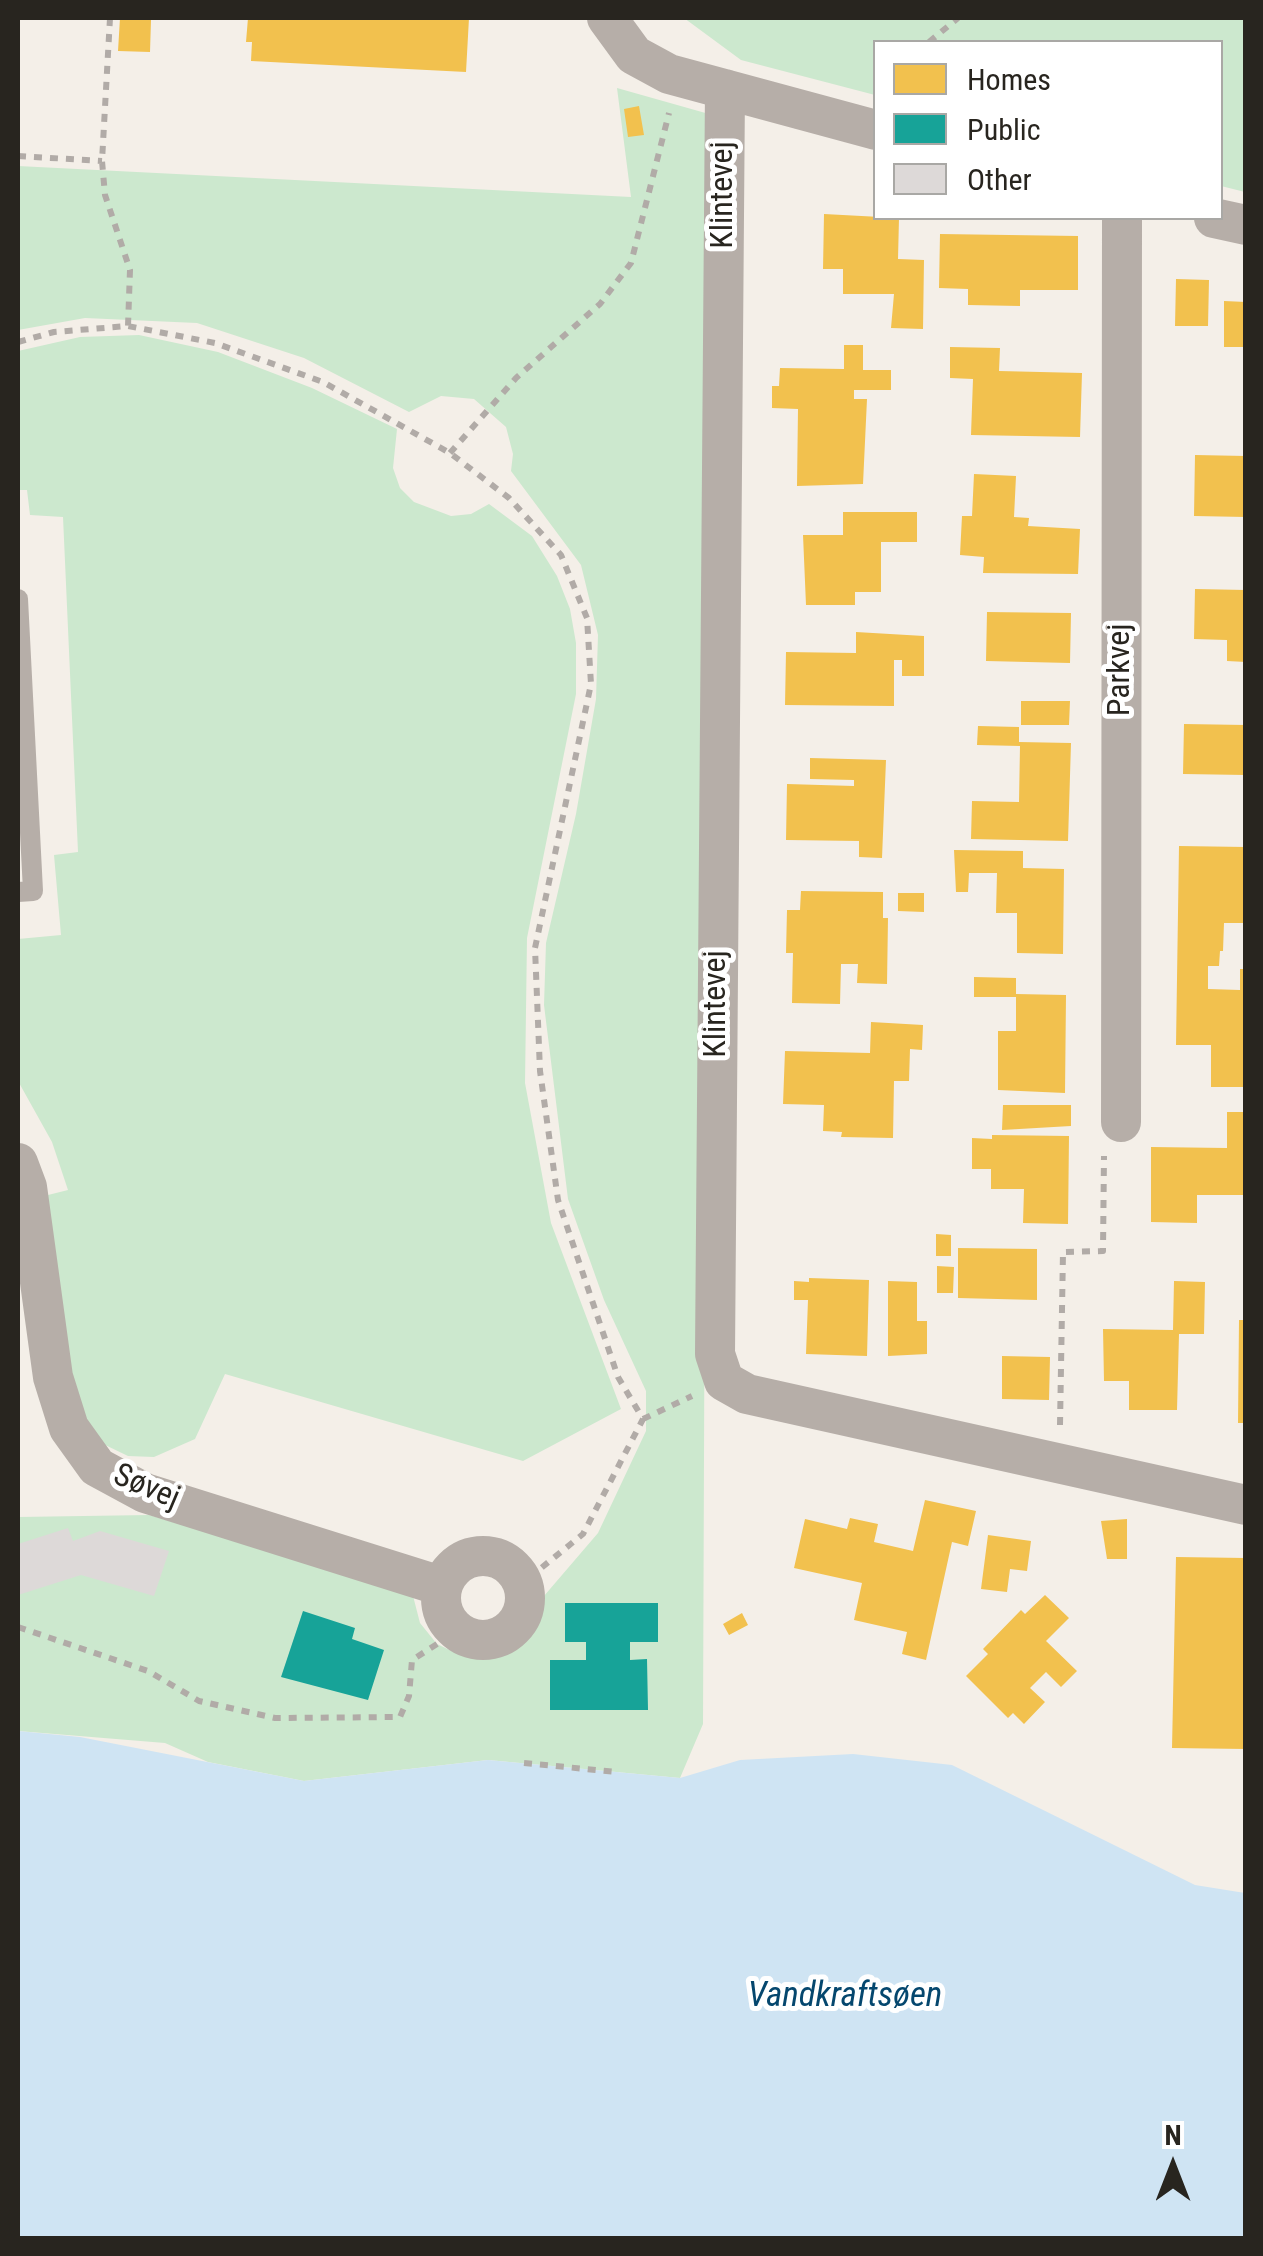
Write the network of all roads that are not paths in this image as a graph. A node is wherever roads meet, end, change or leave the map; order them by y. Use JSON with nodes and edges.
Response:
{"nodes":[{"id":1,"x":607,"y":18,"type":"edge"},
{"id":2,"x":725,"y":89,"type":"junction"},
{"id":3,"x":873,"y":129,"type":"edge"},
{"id":4,"x":1122,"y":220,"type":"edge"},
{"id":5,"x":18,"y":598,"type":"edge"},
{"id":6,"x":18,"y":892,"type":"edge"},
{"id":7,"x":1121,"y":1122,"type":"road end"},
{"id":8,"x":18,"y":1164,"type":"edge"},
{"id":9,"x":1246,"y":1505,"type":"edge"},
{"id":10,"x":441,"y":1586,"type":"junction"}],
"edges":[{"from":1,"to":2,"type":"street"},
{"from":2,"to":3,"type":"street"},
{"from":2,"to":9,"type":"street","name":"Klintevej"},
{"from":4,"to":7,"type":"street","name":"Parkvej"},
{"from":5,"to":6,"type":"lane"},
{"from":8,"to":10,"type":"street","name":"Søvej"},
{"from":10,"to":10,"type":"street"}]}
